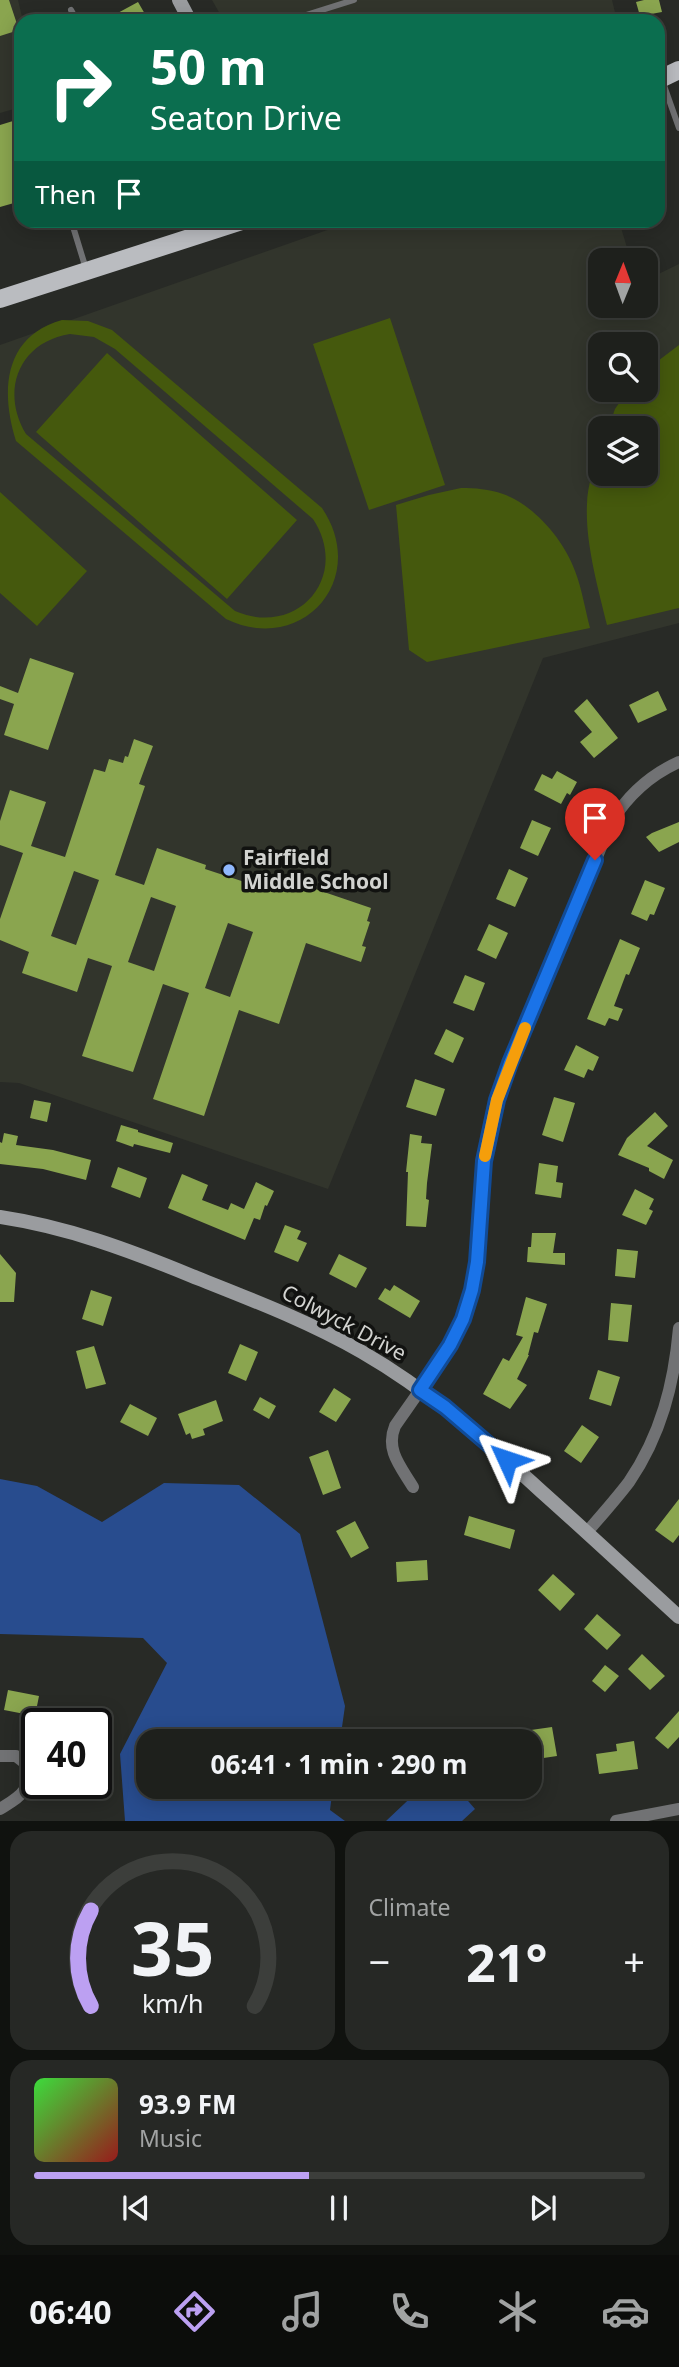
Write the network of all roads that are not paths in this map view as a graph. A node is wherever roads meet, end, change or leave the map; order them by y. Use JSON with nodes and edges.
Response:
{"nodes":[{"id":1,"x":354,"y":0,"type":"edge"},
{"id":2,"x":71,"y":10,"type":"dead end"},
{"id":3,"x":73,"y":14,"type":"edge"},
{"id":4,"x":309,"y":14,"type":"edge"},
{"id":5,"x":665,"y":92,"type":"edge"},
{"id":6,"x":679,"y":128,"type":"edge"},
{"id":7,"x":74,"y":228,"type":"edge"},
{"id":8,"x":220,"y":228,"type":"edge"},
{"id":9,"x":87,"y":271,"type":"junction"},
{"id":10,"x":0,"y":299,"type":"edge"},
{"id":11,"x":679,"y":762,"type":"edge"},
{"id":12,"x":0,"y":1217,"type":"edge"},
{"id":13,"x":679,"y":1328,"type":"edge"},
{"id":14,"x":420,"y":1390,"type":"junction"},
{"id":15,"x":413,"y":1487,"type":"dead end"},
{"id":16,"x":587,"y":1532,"type":"junction"},
{"id":17,"x":679,"y":1617,"type":"edge"},
{"id":18,"x":0,"y":1756,"type":"edge"},
{"id":19,"x":679,"y":1809,"type":"edge"},
{"id":20,"x":0,"y":1810,"type":"edge"},
{"id":21,"x":616,"y":1821,"type":"edge"}],
"edges":[{"from":1,"to":4,"type":"lane"},
{"from":2,"to":3,"type":"lane"},
{"from":5,"to":6,"type":"lane"},
{"from":7,"to":9,"type":"lane"},
{"from":8,"to":9,"type":"main road"},
{"from":9,"to":10,"type":"main road"},
{"from":11,"to":14,"type":"street"},
{"from":12,"to":14,"type":"street","name":"Colwyck Drive"},
{"from":13,"to":16,"type":"street"},
{"from":14,"to":15,"type":"street"},
{"from":14,"to":16,"type":"street","name":"Colwyck Drive"},
{"from":16,"to":17,"type":"street","name":"Colwyck Drive"},
{"from":18,"to":20,"type":"street"},
{"from":19,"to":21,"type":"street"}]}
